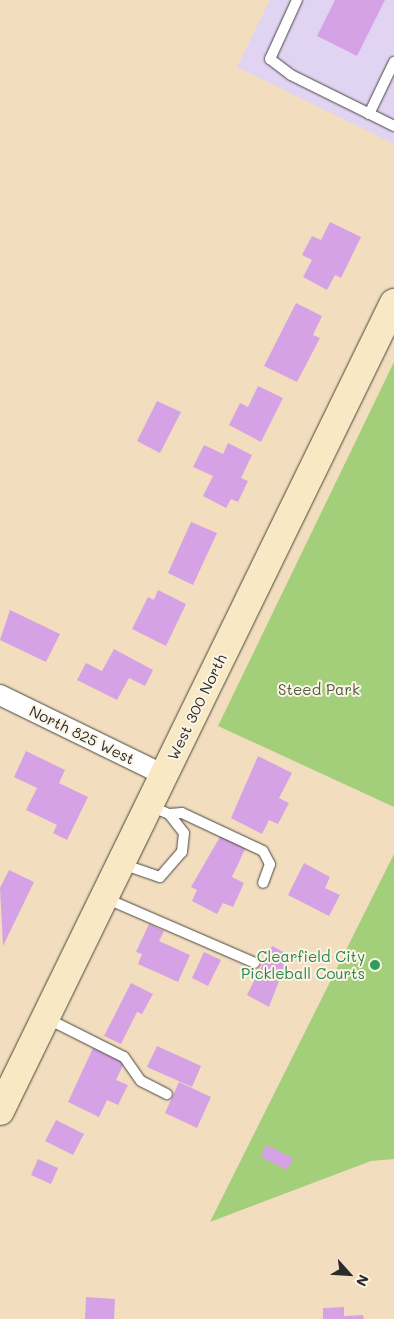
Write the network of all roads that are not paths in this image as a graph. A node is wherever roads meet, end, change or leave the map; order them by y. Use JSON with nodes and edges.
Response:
{"nodes":[{"id":1,"x":297,"y":0,"type":"edge"},
{"id":2,"x":394,"y":62,"type":"edge"},
{"id":3,"x":370,"y":114,"type":"junction"},
{"id":4,"x":394,"y":126,"type":"edge"},
{"id":5,"x":394,"y":303,"type":"edge"},
{"id":6,"x":0,"y":695,"type":"edge"},
{"id":7,"x":164,"y":775,"type":"junction"},
{"id":8,"x":159,"y":810,"type":"junction"},
{"id":9,"x":121,"y":864,"type":"junction"},
{"id":10,"x":263,"y":883,"type":"dead end"},
{"id":11,"x":104,"y":898,"type":"junction"},
{"id":12,"x":254,"y":963,"type":"dead end"},
{"id":13,"x":46,"y":1018,"type":"junction"},
{"id":14,"x":167,"y":1094,"type":"dead end"},
{"id":15,"x":0,"y":1110,"type":"edge"}],
"edges":[{"from":1,"to":3,"type":"lane"},
{"from":2,"to":3,"type":"lane"},
{"from":3,"to":4,"type":"lane"},
{"from":5,"to":7,"type":"main road","name":"West 300 North"},
{"from":6,"to":7,"type":"street","name":"North 825 West"},
{"from":7,"to":8,"type":"main road","name":"West 300 North"},
{"from":8,"to":9,"type":"main road","name":"West 300 North"},
{"from":8,"to":9,"type":"lane"},
{"from":8,"to":10,"type":"lane"},
{"from":9,"to":11,"type":"main road","name":"West 300 North"},
{"from":11,"to":12,"type":"lane"},
{"from":11,"to":13,"type":"main road","name":"West 300 North"},
{"from":13,"to":14,"type":"lane"},
{"from":13,"to":15,"type":"main road","name":"West 300 North"}]}
